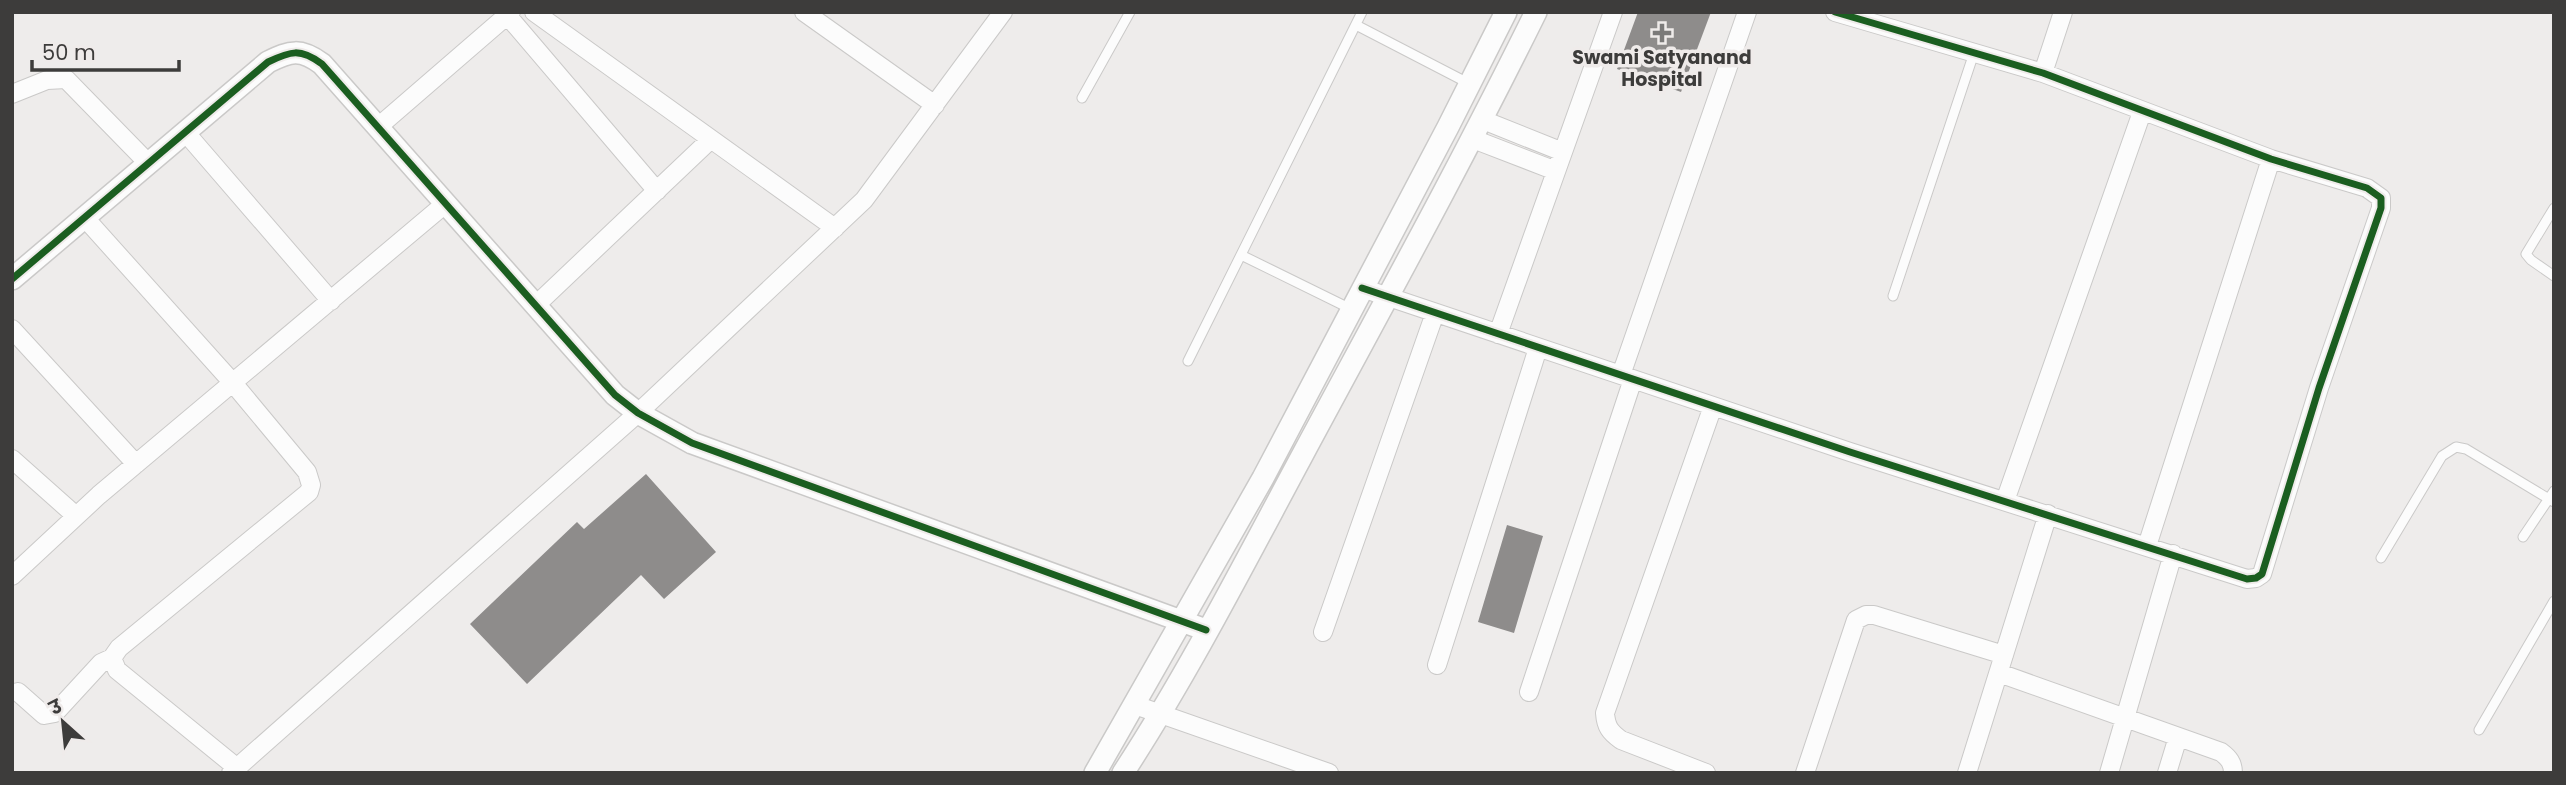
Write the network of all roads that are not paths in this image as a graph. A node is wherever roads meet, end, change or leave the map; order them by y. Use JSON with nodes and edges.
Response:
{"nodes":[{"id":1,"x":534,"y":12,"type":"edge"},
{"id":2,"x":804,"y":12,"type":"edge"},
{"id":3,"x":1003,"y":12,"type":"edge"},
{"id":4,"x":1130,"y":12,"type":"edge"},
{"id":5,"x":1362,"y":12,"type":"edge"},
{"id":6,"x":1506,"y":12,"type":"edge"},
{"id":7,"x":1536,"y":12,"type":"edge"},
{"id":8,"x":1613,"y":12,"type":"edge"},
{"id":9,"x":1747,"y":12,"type":"edge"},
{"id":10,"x":1835,"y":12,"type":"edge"},
{"id":11,"x":2063,"y":12,"type":"edge"},
{"id":12,"x":509,"y":14,"type":"edge"},
{"id":13,"x":1356,"y":25,"type":"junction"},
{"id":14,"x":1974,"y":53,"type":"junction"},
{"id":15,"x":2043,"y":73,"type":"junction"},
{"id":16,"x":1470,"y":84,"type":"junction"},
{"id":17,"x":12,"y":94,"type":"edge"},
{"id":18,"x":1083,"y":98,"type":"dead end"},
{"id":19,"x":935,"y":104,"type":"junction"},
{"id":20,"x":2142,"y":112,"type":"junction"},
{"id":21,"x":1483,"y":120,"type":"junction"},
{"id":22,"x":378,"y":127,"type":"junction"},
{"id":23,"x":186,"y":133,"type":"junction"},
{"id":24,"x":711,"y":139,"type":"junction"},
{"id":25,"x":1473,"y":139,"type":"junction"},
{"id":26,"x":1563,"y":152,"type":"junction"},
{"id":27,"x":2272,"y":159,"type":"junction"},
{"id":28,"x":149,"y":164,"type":"junction"},
{"id":29,"x":1556,"y":171,"type":"junction"},
{"id":30,"x":657,"y":191,"type":"junction"},
{"id":31,"x":446,"y":204,"type":"junction"},
{"id":32,"x":2554,"y":208,"type":"edge"},
{"id":33,"x":85,"y":218,"type":"junction"},
{"id":34,"x":835,"y":228,"type":"junction"},
{"id":35,"x":1241,"y":255,"type":"junction"},
{"id":36,"x":2554,"y":276,"type":"edge"},
{"id":37,"x":12,"y":279,"type":"edge"},
{"id":38,"x":1362,"y":288,"type":"junction"},
{"id":39,"x":1893,"y":296,"type":"dead end"},
{"id":40,"x":1388,"y":297,"type":"junction"},
{"id":41,"x":331,"y":300,"type":"junction"},
{"id":42,"x":535,"y":306,"type":"junction"},
{"id":43,"x":1351,"y":309,"type":"junction"},
{"id":44,"x":1435,"y":313,"type":"junction"},
{"id":45,"x":12,"y":330,"type":"edge"},
{"id":46,"x":1498,"y":334,"type":"junction"},
{"id":47,"x":1538,"y":348,"type":"junction"},
{"id":48,"x":1188,"y":361,"type":"dead end"},
{"id":49,"x":1627,"y":377,"type":"junction"},
{"id":50,"x":233,"y":383,"type":"junction"},
{"id":51,"x":1713,"y":406,"type":"junction"},
{"id":52,"x":638,"y":413,"type":"junction"},
{"id":53,"x":12,"y":459,"type":"edge"},
{"id":54,"x":136,"y":464,"type":"junction"},
{"id":55,"x":2552,"y":497,"type":"edge"},
{"id":56,"x":2005,"y":501,"type":"junction"},
{"id":57,"x":2048,"y":514,"type":"junction"},
{"id":58,"x":76,"y":516,"type":"junction"},
{"id":59,"x":2523,"y":537,"type":"dead end"},
{"id":60,"x":2147,"y":546,"type":"junction"},
{"id":61,"x":2173,"y":554,"type":"junction"},
{"id":62,"x":2381,"y":558,"type":"dead end"},
{"id":63,"x":12,"y":576,"type":"edge"},
{"id":64,"x":2554,"y":601,"type":"edge"},
{"id":65,"x":1182,"y":621,"type":"junction"},
{"id":66,"x":1206,"y":630,"type":"junction"},
{"id":67,"x":1323,"y":632,"type":"dead end"},
{"id":68,"x":2004,"y":655,"type":"junction"},
{"id":69,"x":112,"y":658,"type":"junction"},
{"id":70,"x":1437,"y":666,"type":"dead end"},
{"id":71,"x":1998,"y":673,"type":"junction"},
{"id":72,"x":18,"y":692,"type":"dead end"},
{"id":73,"x":1529,"y":692,"type":"dead end"},
{"id":74,"x":1135,"y":705,"type":"junction"},
{"id":75,"x":1160,"y":713,"type":"junction"},
{"id":76,"x":2125,"y":717,"type":"junction"},
{"id":77,"x":2479,"y":730,"type":"dead end"},
{"id":78,"x":2178,"y":737,"type":"junction"},
{"id":79,"x":233,"y":770,"type":"edge"},
{"id":80,"x":1127,"y":771,"type":"edge"},
{"id":81,"x":1321,"y":772,"type":"edge"},
{"id":82,"x":1095,"y":773,"type":"edge"},
{"id":83,"x":1706,"y":773,"type":"edge"},
{"id":84,"x":1805,"y":773,"type":"edge"},
{"id":85,"x":1967,"y":773,"type":"edge"},
{"id":86,"x":2109,"y":773,"type":"edge"},
{"id":87,"x":2166,"y":773,"type":"edge"},
{"id":88,"x":2233,"y":773,"type":"edge"}],
"edges":[{"from":1,"to":24,"type":"street"},
{"from":2,"to":19,"type":"street"},
{"from":3,"to":19,"type":"street"},
{"from":4,"to":18,"type":"lane"},
{"from":5,"to":13,"type":"lane"},
{"from":6,"to":16,"type":"street"},
{"from":7,"to":21,"type":"street"},
{"from":8,"to":26,"type":"street"},
{"from":9,"to":49,"type":"street"},
{"from":10,"to":14,"type":"street"},
{"from":11,"to":15,"type":"street"},
{"from":12,"to":22,"type":"street"},
{"from":12,"to":30,"type":"street"},
{"from":13,"to":16,"type":"lane"},
{"from":13,"to":35,"type":"lane"},
{"from":14,"to":15,"type":"street"},
{"from":14,"to":39,"type":"lane"},
{"from":15,"to":20,"type":"street"},
{"from":16,"to":38,"type":"street"},
{"from":17,"to":28,"type":"street"},
{"from":19,"to":34,"type":"street"},
{"from":20,"to":27,"type":"street"},
{"from":20,"to":56,"type":"street"},
{"from":21,"to":25,"type":"street"},
{"from":21,"to":26,"type":"street"},
{"from":22,"to":23,"type":"street"},
{"from":22,"to":31,"type":"street"},
{"from":23,"to":28,"type":"street"},
{"from":23,"to":41,"type":"street"},
{"from":24,"to":30,"type":"street"},
{"from":24,"to":34,"type":"street"},
{"from":25,"to":29,"type":"street"},
{"from":25,"to":40,"type":"street"},
{"from":26,"to":29,"type":"street"},
{"from":27,"to":60,"type":"street"},
{"from":27,"to":61,"type":"street"},
{"from":28,"to":33,"type":"street"},
{"from":29,"to":46,"type":"street"},
{"from":30,"to":42,"type":"street"},
{"from":31,"to":41,"type":"street"},
{"from":31,"to":42,"type":"street"},
{"from":32,"to":36,"type":"lane"},
{"from":33,"to":37,"type":"street"},
{"from":33,"to":50,"type":"street"},
{"from":34,"to":52,"type":"street"},
{"from":35,"to":43,"type":"lane"},
{"from":35,"to":48,"type":"lane"},
{"from":38,"to":40,"type":"street"},
{"from":38,"to":43,"type":"street"},
{"from":40,"to":44,"type":"street"},
{"from":40,"to":66,"type":"street"},
{"from":41,"to":50,"type":"street"},
{"from":42,"to":52,"type":"street"},
{"from":43,"to":65,"type":"street"},
{"from":44,"to":46,"type":"street"},
{"from":44,"to":67,"type":"street"},
{"from":45,"to":54,"type":"street"},
{"from":46,"to":47,"type":"street"},
{"from":47,"to":49,"type":"street"},
{"from":47,"to":70,"type":"street"},
{"from":49,"to":51,"type":"street"},
{"from":49,"to":73,"type":"street"},
{"from":50,"to":54,"type":"street"},
{"from":50,"to":69,"type":"street"},
{"from":51,"to":56,"type":"street"},
{"from":51,"to":83,"type":"street"},
{"from":52,"to":65,"type":"street"},
{"from":52,"to":79,"type":"street"},
{"from":53,"to":58,"type":"street"},
{"from":54,"to":58,"type":"street"},
{"from":55,"to":59,"type":"lane"},
{"from":55,"to":62,"type":"lane"},
{"from":56,"to":57,"type":"street"},
{"from":57,"to":60,"type":"street"},
{"from":57,"to":68,"type":"street"},
{"from":58,"to":63,"type":"street"},
{"from":60,"to":61,"type":"street"},
{"from":61,"to":76,"type":"street"},
{"from":64,"to":77,"type":"lane"},
{"from":65,"to":66,"type":"street"},
{"from":65,"to":74,"type":"street"},
{"from":66,"to":75,"type":"street"},
{"from":68,"to":71,"type":"street"},
{"from":68,"to":84,"type":"street"},
{"from":69,"to":72,"type":"street"},
{"from":69,"to":79,"type":"street"},
{"from":71,"to":76,"type":"street"},
{"from":71,"to":85,"type":"street"},
{"from":74,"to":75,"type":"street"},
{"from":74,"to":82,"type":"street"},
{"from":75,"to":80,"type":"street"},
{"from":75,"to":81,"type":"street"},
{"from":76,"to":78,"type":"street"},
{"from":76,"to":86,"type":"street"},
{"from":78,"to":87,"type":"street"},
{"from":78,"to":88,"type":"street"}]}
